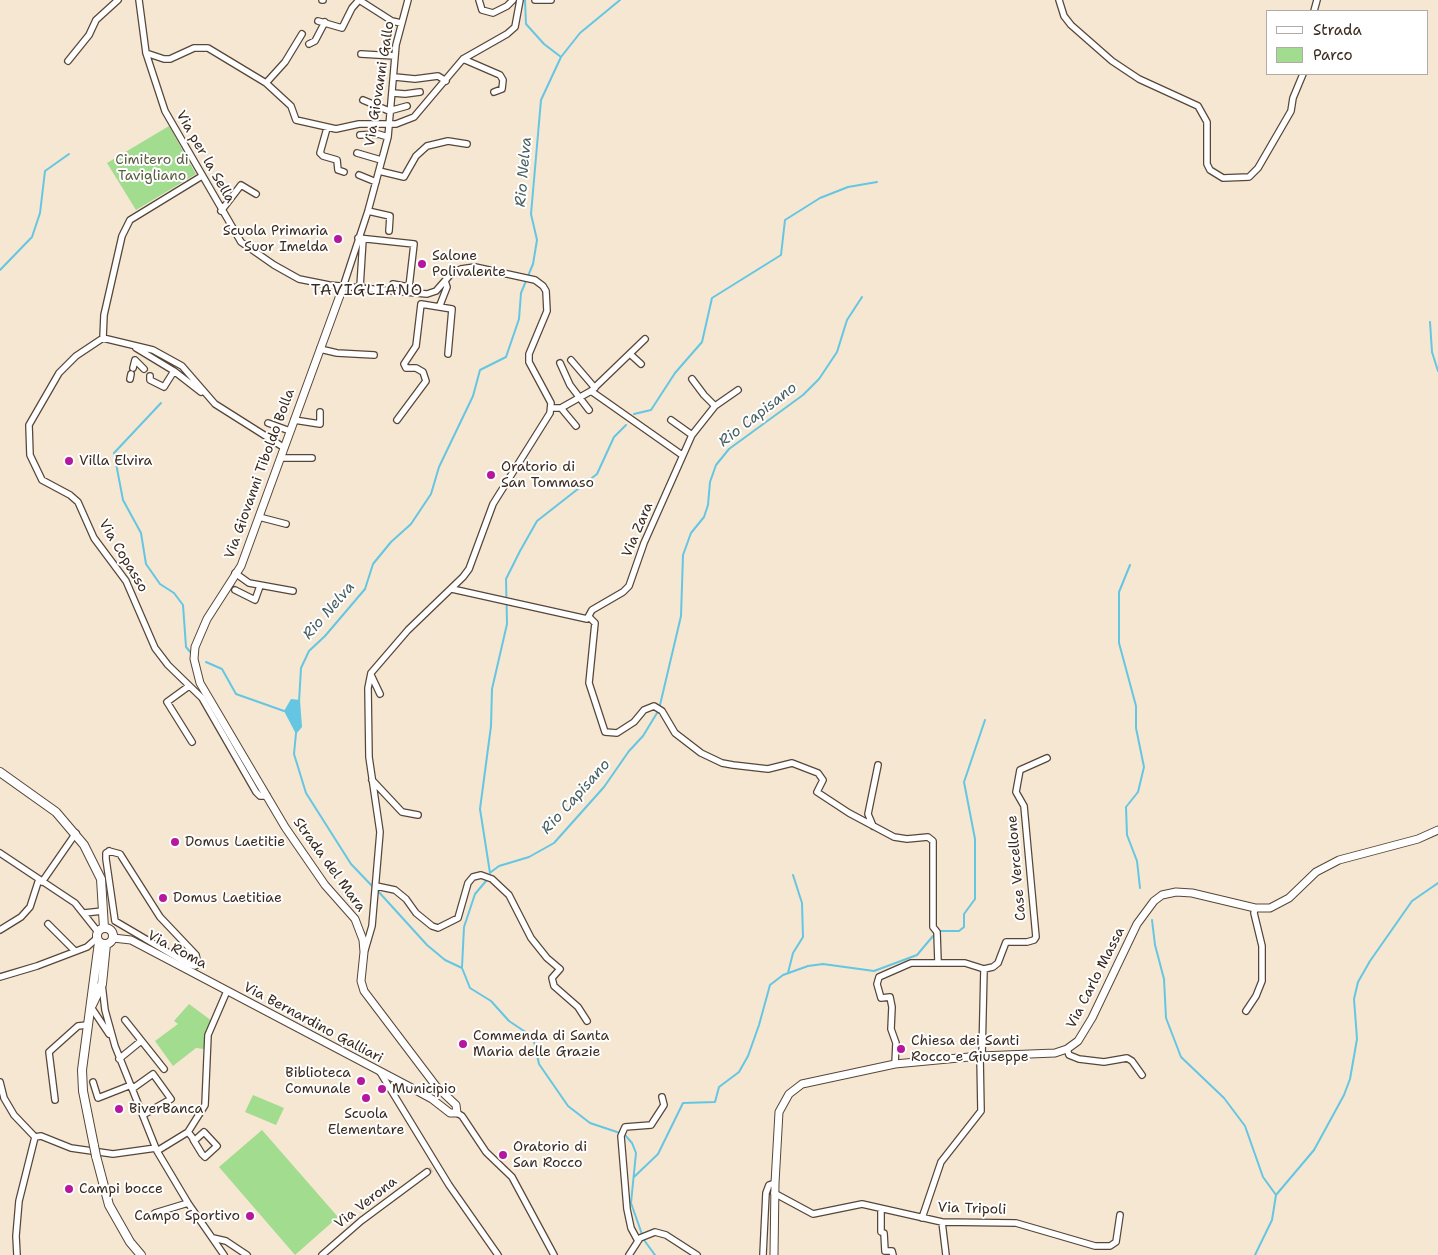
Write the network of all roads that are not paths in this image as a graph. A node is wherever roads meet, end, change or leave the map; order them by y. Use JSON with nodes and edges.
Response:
{"nodes":[{"id":1,"x":118,"y":0,"type":"edge"},
{"id":2,"x":139,"y":0,"type":"edge"},
{"id":3,"x":359,"y":0,"type":"edge"},
{"id":4,"x":408,"y":0,"type":"edge"},
{"id":5,"x":480,"y":0,"type":"edge"},
{"id":6,"x":513,"y":0,"type":"edge"},
{"id":7,"x":520,"y":0,"type":"edge"},
{"id":8,"x":534,"y":0,"type":"edge"},
{"id":9,"x":551,"y":0,"type":"edge"},
{"id":10,"x":1059,"y":0,"type":"edge"},
{"id":11,"x":401,"y":23,"type":"junction"},
{"id":12,"x":302,"y":34,"type":"dead end"},
{"id":13,"x":309,"y":44,"type":"dead end"},
{"id":14,"x":146,"y":54,"type":"junction"},
{"id":15,"x":361,"y":54,"type":"dead end"},
{"id":16,"x":395,"y":56,"type":"junction"},
{"id":17,"x":463,"y":59,"type":"junction"},
{"id":18,"x":68,"y":60,"type":"dead end"},
{"id":19,"x":1303,"y":75,"type":"edge"},
{"id":20,"x":395,"y":77,"type":"junction"},
{"id":21,"x":446,"y":81,"type":"junction"},
{"id":22,"x":266,"y":83,"type":"junction"},
{"id":23,"x":420,"y":92,"type":"dead end"},
{"id":24,"x":494,"y":92,"type":"dead end"},
{"id":25,"x":393,"y":93,"type":"junction"},
{"id":26,"x":363,"y":100,"type":"dead end"},
{"id":27,"x":407,"y":106,"type":"dead end"},
{"id":28,"x":389,"y":111,"type":"junction"},
{"id":29,"x":388,"y":124,"type":"junction"},
{"id":30,"x":327,"y":128,"type":"junction"},
{"id":31,"x":360,"y":135,"type":"dead end"},
{"id":32,"x":388,"y":137,"type":"junction"},
{"id":33,"x":467,"y":144,"type":"dead end"},
{"id":34,"x":357,"y":153,"type":"dead end"},
{"id":35,"x":381,"y":160,"type":"junction"},
{"id":36,"x":379,"y":171,"type":"junction"},
{"id":37,"x":344,"y":172,"type":"dead end"},
{"id":38,"x":359,"y":175,"type":"dead end"},
{"id":39,"x":202,"y":176,"type":"junction"},
{"id":40,"x":376,"y":182,"type":"junction"},
{"id":41,"x":256,"y":194,"type":"dead end"},
{"id":42,"x":221,"y":211,"type":"junction"},
{"id":43,"x":368,"y":211,"type":"junction"},
{"id":44,"x":389,"y":231,"type":"dead end"},
{"id":45,"x":361,"y":239,"type":"junction"},
{"id":46,"x":445,"y":281,"type":"junction"},
{"id":47,"x":343,"y":286,"type":"junction"},
{"id":48,"x":360,"y":287,"type":"junction"},
{"id":49,"x":392,"y":290,"type":"junction"},
{"id":50,"x":440,"y":305,"type":"junction"},
{"id":51,"x":103,"y":338,"type":"junction"},
{"id":52,"x":645,"y":340,"type":"dead end"},
{"id":53,"x":131,"y":346,"type":"junction"},
{"id":54,"x":320,"y":349,"type":"junction"},
{"id":55,"x":448,"y":354,"type":"dead end"},
{"id":56,"x":630,"y":354,"type":"junction"},
{"id":57,"x":374,"y":355,"type":"dead end"},
{"id":58,"x":571,"y":360,"type":"dead end"},
{"id":59,"x":560,"y":364,"type":"dead end"},
{"id":60,"x":641,"y":364,"type":"dead end"},
{"id":61,"x":144,"y":369,"type":"dead end"},
{"id":62,"x":174,"y":371,"type":"junction"},
{"id":63,"x":131,"y":374,"type":"dead end"},
{"id":64,"x":150,"y":376,"type":"dead end"},
{"id":65,"x":692,"y":379,"type":"dead end"},
{"id":66,"x":593,"y":389,"type":"junction"},
{"id":67,"x":738,"y":390,"type":"dead end"},
{"id":68,"x":579,"y":397,"type":"junction"},
{"id":69,"x":208,"y":398,"type":"junction"},
{"id":70,"x":716,"y":406,"type":"junction"},
{"id":71,"x":551,"y":408,"type":"junction"},
{"id":72,"x":561,"y":408,"type":"junction"},
{"id":73,"x":589,"y":410,"type":"dead end"},
{"id":74,"x":320,"y":412,"type":"dead end"},
{"id":75,"x":294,"y":420,"type":"junction"},
{"id":76,"x":397,"y":420,"type":"dead end"},
{"id":77,"x":671,"y":420,"type":"dead end"},
{"id":78,"x":268,"y":424,"type":"dead end"},
{"id":79,"x":576,"y":426,"type":"dead end"},
{"id":80,"x":290,"y":431,"type":"junction"},
{"id":81,"x":692,"y":436,"type":"junction"},
{"id":82,"x":283,"y":448,"type":"junction"},
{"id":83,"x":682,"y":455,"type":"junction"},
{"id":84,"x":281,"y":458,"type":"junction"},
{"id":85,"x":312,"y":458,"type":"dead end"},
{"id":86,"x":259,"y":517,"type":"junction"},
{"id":87,"x":286,"y":524,"type":"dead end"},
{"id":88,"x":235,"y":573,"type":"junction"},
{"id":89,"x":260,"y":586,"type":"junction"},
{"id":90,"x":452,"y":589,"type":"junction"},
{"id":91,"x":235,"y":590,"type":"dead end"},
{"id":92,"x":293,"y":590,"type":"dead end"},
{"id":93,"x":589,"y":617,"type":"junction"},
{"id":94,"x":371,"y":673,"type":"junction"},
{"id":95,"x":189,"y":686,"type":"junction"},
{"id":96,"x":380,"y":694,"type":"dead end"},
{"id":97,"x":192,"y":742,"type":"dead end"},
{"id":98,"x":1047,"y":758,"type":"dead end"},
{"id":99,"x":878,"y":765,"type":"dead end"},
{"id":100,"x":0,"y":772,"type":"edge"},
{"id":101,"x":372,"y":780,"type":"junction"},
{"id":102,"x":267,"y":796,"type":"junction"},
{"id":103,"x":418,"y":815,"type":"dead end"},
{"id":104,"x":874,"y":827,"type":"junction"},
{"id":105,"x":1438,"y":830,"type":"edge"},
{"id":106,"x":76,"y":833,"type":"junction"},
{"id":107,"x":0,"y":853,"type":"edge"},
{"id":108,"x":41,"y":880,"type":"junction"},
{"id":109,"x":376,"y":886,"type":"junction"},
{"id":110,"x":1255,"y":908,"type":"junction"},
{"id":111,"x":103,"y":911,"type":"junction"},
{"id":112,"x":84,"y":913,"type":"junction"},
{"id":113,"x":48,"y":924,"type":"dead end"},
{"id":114,"x":0,"y":930,"type":"edge"},
{"id":115,"x":135,"y":933,"type":"junction"},
{"id":116,"x":101,"y":937,"type":"junction"},
{"id":117,"x":113,"y":938,"type":"junction"},
{"id":118,"x":131,"y":940,"type":"junction"},
{"id":119,"x":87,"y":947,"type":"junction"},
{"id":120,"x":75,"y":951,"type":"junction"},
{"id":121,"x":364,"y":952,"type":"junction"},
{"id":122,"x":98,"y":956,"type":"junction"},
{"id":123,"x":938,"y":962,"type":"junction"},
{"id":124,"x":984,"y":969,"type":"junction"},
{"id":125,"x":0,"y":977,"type":"edge"},
{"id":126,"x":102,"y":984,"type":"junction"},
{"id":127,"x":227,"y":991,"type":"junction"},
{"id":128,"x":91,"y":1007,"type":"junction"},
{"id":129,"x":1246,"y":1011,"type":"dead end"},
{"id":130,"x":125,"y":1020,"type":"dead end"},
{"id":131,"x":587,"y":1021,"type":"dead end"},
{"id":132,"x":87,"y":1024,"type":"junction"},
{"id":133,"x":141,"y":1041,"type":"junction"},
{"id":134,"x":115,"y":1046,"type":"junction"},
{"id":135,"x":1067,"y":1049,"type":"junction"},
{"id":136,"x":981,"y":1056,"type":"junction"},
{"id":137,"x":119,"y":1059,"type":"junction"},
{"id":138,"x":895,"y":1064,"type":"junction"},
{"id":139,"x":164,"y":1069,"type":"dead end"},
{"id":140,"x":379,"y":1071,"type":"junction"},
{"id":141,"x":1142,"y":1075,"type":"dead end"},
{"id":142,"x":0,"y":1082,"type":"edge"},
{"id":143,"x":93,"y":1082,"type":"dead end"},
{"id":144,"x":132,"y":1087,"type":"junction"},
{"id":145,"x":662,"y":1097,"type":"dead end"},
{"id":146,"x":54,"y":1100,"type":"dead end"},
{"id":147,"x":457,"y":1113,"type":"junction"},
{"id":148,"x":143,"y":1115,"type":"junction"},
{"id":149,"x":188,"y":1132,"type":"junction"},
{"id":150,"x":35,"y":1137,"type":"junction"},
{"id":151,"x":194,"y":1141,"type":"dead end"},
{"id":152,"x":156,"y":1150,"type":"junction"},
{"id":153,"x":427,"y":1172,"type":"tunnel mouth"},
{"id":154,"x":774,"y":1183,"type":"junction"},
{"id":155,"x":774,"y":1193,"type":"junction"},
{"id":156,"x":188,"y":1203,"type":"junction"},
{"id":157,"x":882,"y":1209,"type":"junction"},
{"id":158,"x":155,"y":1213,"type":"dead end"},
{"id":159,"x":1120,"y":1215,"type":"dead end"},
{"id":160,"x":922,"y":1218,"type":"junction"},
{"id":161,"x":942,"y":1222,"type":"junction"},
{"id":162,"x":213,"y":1238,"type":"junction"},
{"id":163,"x":639,"y":1239,"type":"junction"},
{"id":164,"x":17,"y":1255,"type":"edge"},
{"id":165,"x":141,"y":1255,"type":"edge"},
{"id":166,"x":224,"y":1255,"type":"edge"},
{"id":167,"x":247,"y":1255,"type":"edge"},
{"id":168,"x":322,"y":1255,"type":"edge"},
{"id":169,"x":498,"y":1255,"type":"edge"},
{"id":170,"x":554,"y":1255,"type":"edge"},
{"id":171,"x":629,"y":1255,"type":"edge"},
{"id":172,"x":697,"y":1255,"type":"edge"},
{"id":173,"x":763,"y":1255,"type":"edge"},
{"id":174,"x":774,"y":1255,"type":"edge"},
{"id":175,"x":893,"y":1255,"type":"edge"},
{"id":176,"x":946,"y":1255,"type":"edge"}],
"edges":[{"from":1,"to":18,"type":"street"},
{"from":2,"to":14,"type":"street","name":"Via per la Sella"},
{"from":3,"to":11,"type":"street"},
{"from":3,"to":13,"type":"street"},
{"from":4,"to":11,"type":"street","name":"Via Giovanni Gallo"},
{"from":5,"to":6,"type":"street"},
{"from":7,"to":17,"type":"street"},
{"from":8,"to":9,"type":"street"},
{"from":10,"to":19,"type":"street"},
{"from":11,"to":16,"type":"street","name":"Via Giovanni Gallo"},
{"from":12,"to":22,"type":"street"},
{"from":14,"to":22,"type":"street"},
{"from":14,"to":39,"type":"street","name":"Via per la Sella"},
{"from":15,"to":16,"type":"street"},
{"from":16,"to":20,"type":"street","name":"Via Giovanni Gallo"},
{"from":17,"to":21,"type":"street"},
{"from":17,"to":24,"type":"street"},
{"from":20,"to":21,"type":"street"},
{"from":20,"to":25,"type":"street","name":"Via Giovanni Gallo"},
{"from":21,"to":29,"type":"street"},
{"from":22,"to":30,"type":"street"},
{"from":23,"to":25,"type":"street"},
{"from":25,"to":28,"type":"street","name":"Via Giovanni Gallo"},
{"from":26,"to":28,"type":"street"},
{"from":27,"to":28,"type":"street"},
{"from":28,"to":29,"type":"street","name":"Via Giovanni Gallo"},
{"from":29,"to":30,"type":"street"},
{"from":29,"to":32,"type":"street","name":"Via Giovanni Gallo"},
{"from":30,"to":37,"type":"street"},
{"from":31,"to":32,"type":"street"},
{"from":32,"to":35,"type":"street","name":"Via Giovanni Gallo"},
{"from":33,"to":36,"type":"street"},
{"from":34,"to":35,"type":"street"},
{"from":35,"to":36,"type":"street","name":"Via Giovanni Gallo"},
{"from":36,"to":40,"type":"street","name":"Via Giovanni Gallo"},
{"from":38,"to":40,"type":"street"},
{"from":39,"to":42,"type":"street","name":"Via per la Sella"},
{"from":39,"to":51,"type":"street"},
{"from":40,"to":43,"type":"street","name":"Via Giovanni Gallo"},
{"from":41,"to":42,"type":"street"},
{"from":42,"to":47,"type":"street","name":"Via per la Sella"},
{"from":43,"to":44,"type":"street"},
{"from":43,"to":45,"type":"street","name":"Via Giovanni Gallo"},
{"from":45,"to":47,"type":"street","name":"Via Giovanni Gallo"},
{"from":45,"to":48,"type":"street"},
{"from":45,"to":49,"type":"street"},
{"from":46,"to":49,"type":"street","name":"Via per la Sella"},
{"from":46,"to":50,"type":"street"},
{"from":46,"to":71,"type":"street","name":"Via per la Sella"},
{"from":47,"to":48,"type":"street","name":"Via per la Sella"},
{"from":47,"to":54,"type":"street","name":"Via Giovanni Tiboldo Bolla"},
{"from":48,"to":49,"type":"street","name":"Via per la Sella"},
{"from":50,"to":55,"type":"street"},
{"from":50,"to":76,"type":"street"},
{"from":51,"to":53,"type":"street"},
{"from":51,"to":95,"type":"street","name":"Via Copasso"},
{"from":52,"to":56,"type":"street"},
{"from":53,"to":62,"type":"street"},
{"from":53,"to":69,"type":"street"},
{"from":54,"to":57,"type":"street"},
{"from":54,"to":75,"type":"street","name":"Via Giovanni Tiboldo Bolla"},
{"from":56,"to":60,"type":"street"},
{"from":56,"to":66,"type":"street"},
{"from":58,"to":66,"type":"street"},
{"from":59,"to":68,"type":"street"},
{"from":61,"to":63,"type":"street"},
{"from":62,"to":64,"type":"street"},
{"from":62,"to":69,"type":"street"},
{"from":65,"to":70,"type":"street"},
{"from":66,"to":68,"type":"street"},
{"from":66,"to":83,"type":"street"},
{"from":67,"to":70,"type":"street","name":"Via Zara"},
{"from":68,"to":72,"type":"street"},
{"from":68,"to":73,"type":"street"},
{"from":69,"to":82,"type":"street"},
{"from":70,"to":81,"type":"street","name":"Via Zara"},
{"from":71,"to":72,"type":"street"},
{"from":71,"to":90,"type":"street"},
{"from":72,"to":79,"type":"street"},
{"from":74,"to":75,"type":"street"},
{"from":75,"to":80,"type":"street","name":"Via Giovanni Tiboldo Bolla"},
{"from":77,"to":81,"type":"street"},
{"from":78,"to":80,"type":"street"},
{"from":80,"to":82,"type":"street","name":"Via Giovanni Tiboldo Bolla"},
{"from":81,"to":83,"type":"street","name":"Via Zara"},
{"from":82,"to":84,"type":"street","name":"Via Giovanni Tiboldo Bolla"},
{"from":83,"to":93,"type":"street","name":"Via Zara"},
{"from":84,"to":85,"type":"street"},
{"from":84,"to":86,"type":"street","name":"Via Giovanni Tiboldo Bolla"},
{"from":86,"to":87,"type":"street"},
{"from":86,"to":88,"type":"street","name":"Via Giovanni Tiboldo Bolla"},
{"from":88,"to":89,"type":"street"},
{"from":88,"to":102,"type":"street","name":"Via Giovanni Tiboldo Bolla"},
{"from":89,"to":91,"type":"street"},
{"from":89,"to":92,"type":"street"},
{"from":90,"to":93,"type":"street"},
{"from":90,"to":94,"type":"street"},
{"from":93,"to":104,"type":"street"},
{"from":94,"to":96,"type":"street"},
{"from":94,"to":101,"type":"street"},
{"from":95,"to":97,"type":"street"},
{"from":95,"to":102,"type":"street","name":"Via Copasso"},
{"from":98,"to":124,"type":"street","name":"Case Vercellone"},
{"from":99,"to":104,"type":"street"},
{"from":100,"to":106,"type":"main road"},
{"from":101,"to":103,"type":"street"},
{"from":101,"to":109,"type":"street"},
{"from":102,"to":121,"type":"street","name":"Strada del Mara"},
{"from":104,"to":123,"type":"street"},
{"from":105,"to":110,"type":"street"},
{"from":106,"to":108,"type":"street"},
{"from":106,"to":111,"type":"main road"},
{"from":107,"to":108,"type":"street"},
{"from":108,"to":112,"type":"street"},
{"from":108,"to":114,"type":"street"},
{"from":109,"to":121,"type":"street"},
{"from":109,"to":131,"type":"street"},
{"from":110,"to":129,"type":"street"},
{"from":110,"to":135,"type":"street","name":"Via Carlo Massa"},
{"from":111,"to":112,"type":"street"},
{"from":111,"to":116,"type":"main road"},
{"from":112,"to":116,"type":"street"},
{"from":113,"to":120,"type":"street"},
{"from":115,"to":115,"type":"street"},
{"from":115,"to":118,"type":"street"},
{"from":116,"to":117,"type":"main road"},
{"from":116,"to":117,"type":"main road"},
{"from":116,"to":119,"type":"street"},
{"from":116,"to":122,"type":"main road"},
{"from":116,"to":126,"type":"main road"},
{"from":117,"to":118,"type":"street","name":"Via Roma"},
{"from":118,"to":127,"type":"street","name":"Via Roma"},
{"from":119,"to":120,"type":"street"},
{"from":119,"to":122,"type":"street"},
{"from":120,"to":125,"type":"street"},
{"from":121,"to":147,"type":"street","name":"Strada del Mara"},
{"from":122,"to":128,"type":"main road"},
{"from":123,"to":124,"type":"street"},
{"from":123,"to":138,"type":"street"},
{"from":124,"to":136,"type":"street"},
{"from":126,"to":128,"type":"main road"},
{"from":126,"to":134,"type":"street"},
{"from":127,"to":140,"type":"street","name":"Via Bernardino Galliari"},
{"from":127,"to":149,"type":"street"},
{"from":128,"to":132,"type":"main road"},
{"from":128,"to":134,"type":"street"},
{"from":130,"to":133,"type":"street"},
{"from":132,"to":146,"type":"street"},
{"from":132,"to":165,"type":"main road","bridge":true},
{"from":133,"to":137,"type":"street"},
{"from":133,"to":139,"type":"street"},
{"from":134,"to":137,"type":"street"},
{"from":135,"to":136,"type":"street"},
{"from":135,"to":141,"type":"street"},
{"from":136,"to":138,"type":"street"},
{"from":136,"to":160,"type":"street"},
{"from":137,"to":144,"type":"street"},
{"from":138,"to":154,"type":"street"},
{"from":140,"to":147,"type":"street"},
{"from":140,"to":169,"type":"street","name":"Via Bernardino Galliari"},
{"from":142,"to":150,"type":"street"},
{"from":143,"to":144,"type":"street"},
{"from":144,"to":148,"type":"street"},
{"from":144,"to":148,"type":"street"},
{"from":145,"to":163,"type":"street"},
{"from":147,"to":170,"type":"street"},
{"from":148,"to":152,"type":"street"},
{"from":149,"to":151,"type":"street"},
{"from":149,"to":152,"type":"street"},
{"from":150,"to":152,"type":"street"},
{"from":150,"to":164,"type":"street"},
{"from":152,"to":156,"type":"street"},
{"from":153,"to":168,"type":"street","name":"Via Verona"},
{"from":154,"to":155,"type":"street"},
{"from":154,"to":173,"type":"street"},
{"from":155,"to":157,"type":"street","name":"Via Tripoli"},
{"from":155,"to":174,"type":"street"},
{"from":156,"to":158,"type":"street"},
{"from":156,"to":162,"type":"street"},
{"from":157,"to":160,"type":"street","name":"Via Tripoli"},
{"from":157,"to":175,"type":"street"},
{"from":159,"to":161,"type":"street","name":"Via Tripoli"},
{"from":160,"to":161,"type":"street","name":"Via Tripoli"},
{"from":161,"to":176,"type":"street"},
{"from":162,"to":166,"type":"street"},
{"from":162,"to":167,"type":"street"},
{"from":163,"to":171,"type":"street"},
{"from":163,"to":172,"type":"street"}]}
